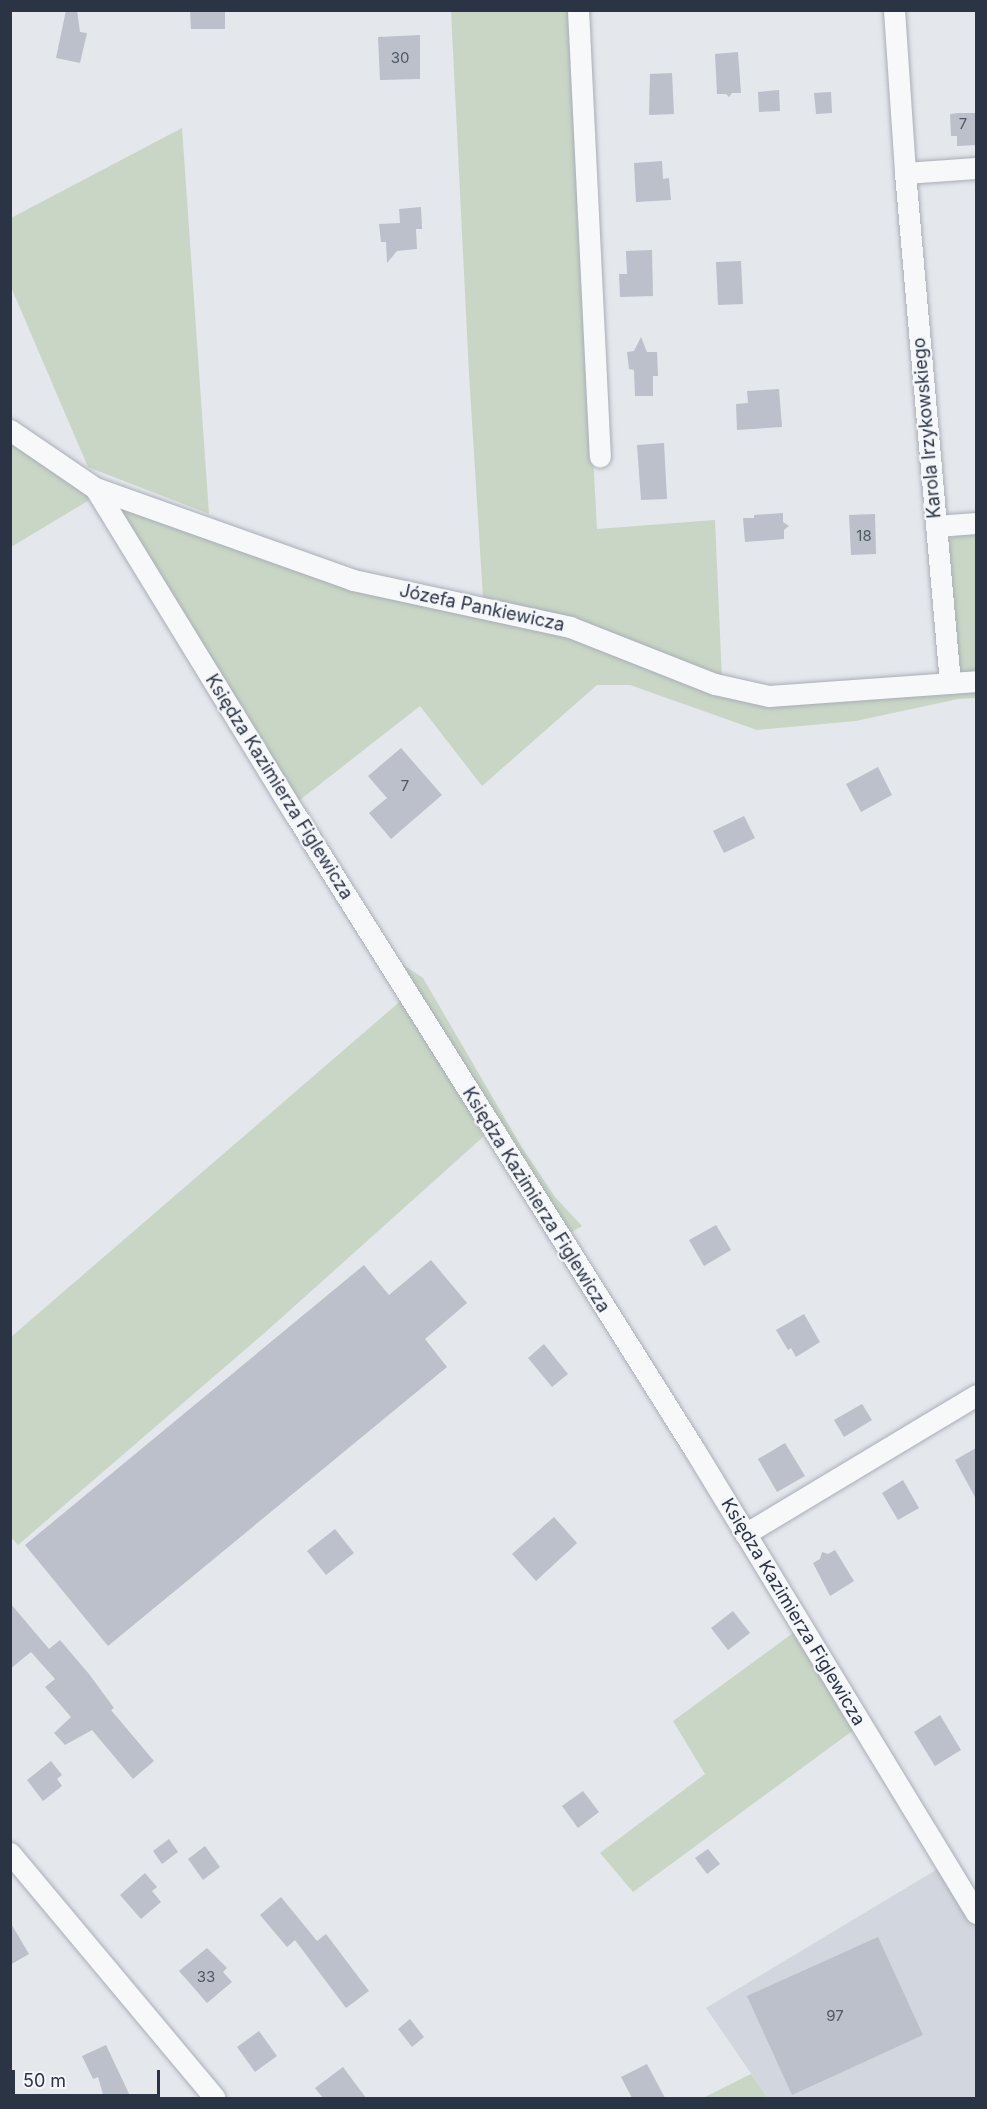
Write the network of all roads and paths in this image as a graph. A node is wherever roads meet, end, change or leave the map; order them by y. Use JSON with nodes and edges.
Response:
{"nodes":[{"id":1,"x":578,"y":10,"type":"edge"},
{"id":2,"x":894,"y":10,"type":"edge"},
{"id":3,"x":976,"y":168,"type":"edge"},
{"id":4,"x":905,"y":173,"type":"junction"},
{"id":5,"x":10,"y":430,"type":"edge"},
{"id":6,"x":600,"y":456,"type":"dead end"},
{"id":7,"x":95,"y":488,"type":"junction"},
{"id":8,"x":976,"y":523,"type":"edge"},
{"id":9,"x":936,"y":526,"type":"junction"},
{"id":10,"x":976,"y":681,"type":"edge"},
{"id":11,"x":950,"y":683,"type":"junction"},
{"id":12,"x":976,"y":1395,"type":"edge"},
{"id":13,"x":745,"y":1533,"type":"junction"},
{"id":14,"x":10,"y":1853,"type":"edge"},
{"id":15,"x":976,"y":1912,"type":"edge"},
{"id":16,"x":215,"y":2098,"type":"edge"}],
"edges":[{"from":1,"to":6,"type":"street"},
{"from":2,"to":4,"type":"street","name":"Karola Irzykowskiego"},
{"from":3,"to":4,"type":"street"},
{"from":4,"to":9,"type":"street","name":"Karola Irzykowskiego"},
{"from":5,"to":7,"type":"street","name":"Józefa Pankiewicza"},
{"from":7,"to":11,"type":"street","name":"Józefa Pankiewicza"},
{"from":7,"to":13,"type":"street","name":"Księdza Kazimierza Figlewicza"},
{"from":8,"to":9,"type":"street"},
{"from":9,"to":11,"type":"street","name":"Karola Irzykowskiego"},
{"from":10,"to":11,"type":"street","name":"Józefa Pankiewicza"},
{"from":12,"to":13,"type":"street"},
{"from":13,"to":15,"type":"street","name":"Księdza Kazimierza Figlewicza"},
{"from":14,"to":16,"type":"street"}]}
